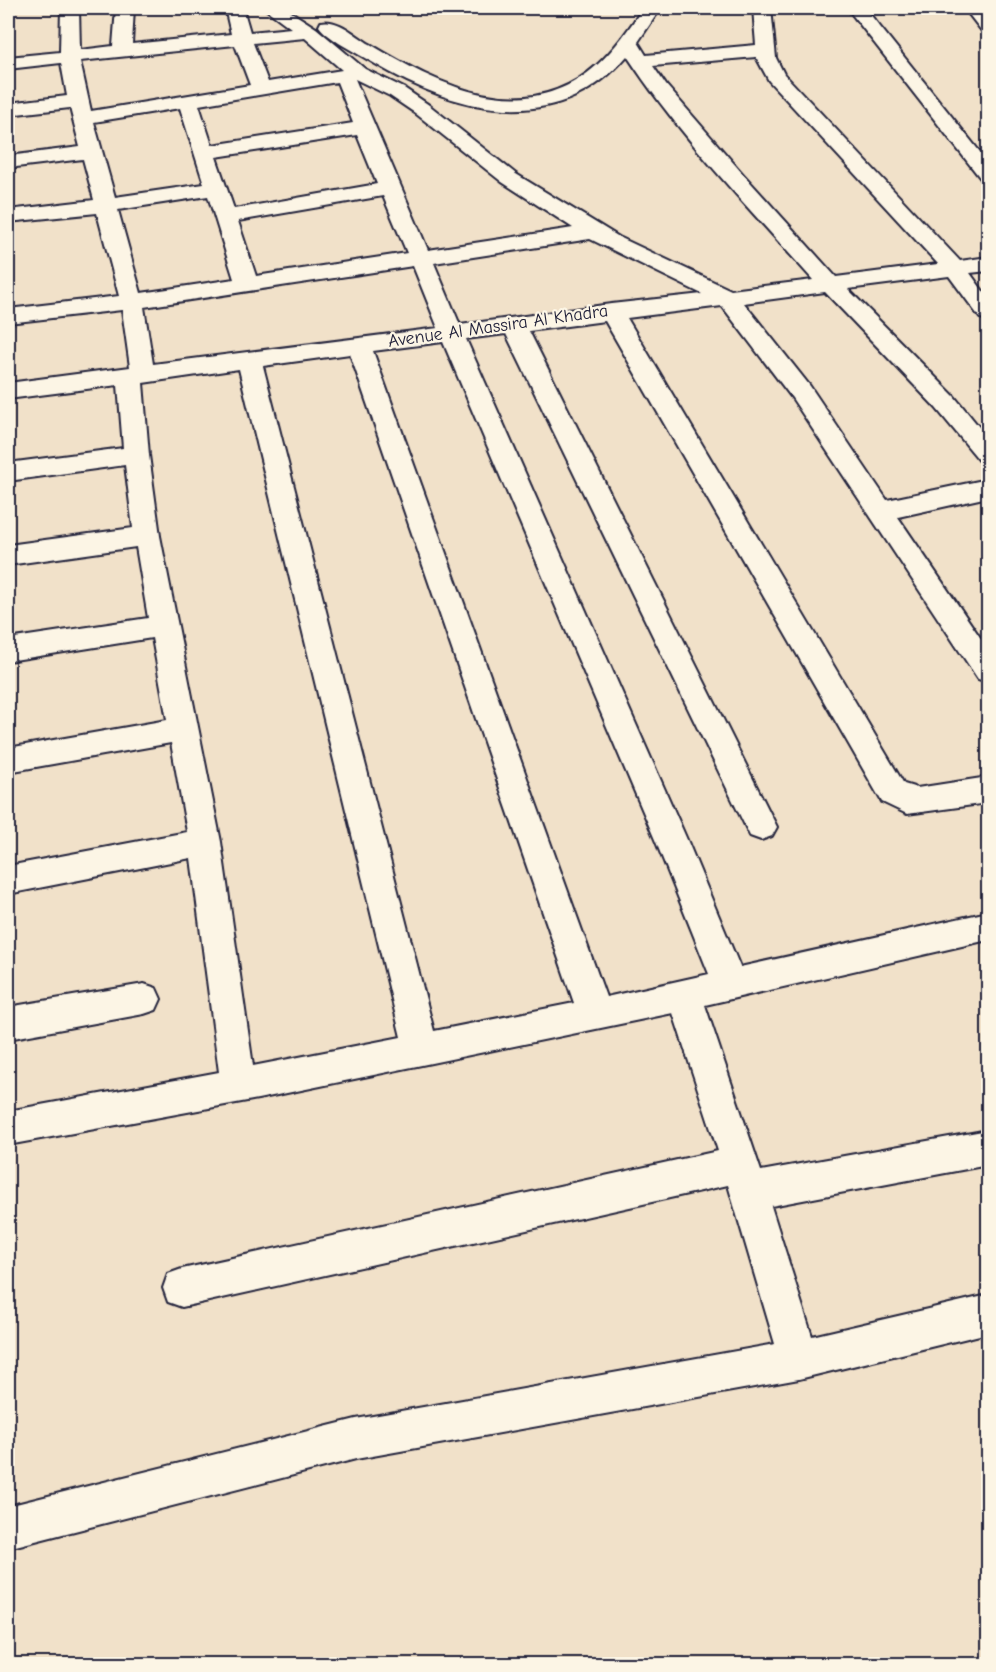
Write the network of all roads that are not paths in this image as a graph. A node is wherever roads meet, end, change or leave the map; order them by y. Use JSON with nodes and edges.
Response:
{"nodes":[{"id":1,"x":70,"y":8,"type":"edge"},
{"id":2,"x":124,"y":8,"type":"edge"},
{"id":3,"x":234,"y":8,"type":"edge"},
{"id":4,"x":273,"y":8,"type":"edge"},
{"id":5,"x":296,"y":8,"type":"edge"},
{"id":6,"x":652,"y":8,"type":"edge"},
{"id":7,"x":762,"y":8,"type":"edge"},
{"id":8,"x":856,"y":8,"type":"edge"},
{"id":9,"x":972,"y":8,"type":"edge"},
{"id":10,"x":988,"y":26,"type":"edge"},
{"id":11,"x":309,"y":32,"type":"junction"},
{"id":12,"x":242,"y":40,"type":"junction"},
{"id":13,"x":627,"y":42,"type":"junction"},
{"id":14,"x":765,"y":50,"type":"junction"},
{"id":15,"x":122,"y":52,"type":"junction"},
{"id":16,"x":70,"y":58,"type":"junction"},
{"id":17,"x":641,"y":61,"type":"junction"},
{"id":18,"x":8,"y":63,"type":"edge"},
{"id":19,"x":351,"y":74,"type":"junction"},
{"id":20,"x":261,"y":89,"type":"junction"},
{"id":21,"x":188,"y":102,"type":"junction"},
{"id":22,"x":81,"y":109,"type":"junction"},
{"id":23,"x":8,"y":110,"type":"edge"},
{"id":24,"x":363,"y":128,"type":"junction"},
{"id":25,"x":92,"y":152,"type":"junction"},
{"id":26,"x":205,"y":152,"type":"junction"},
{"id":27,"x":8,"y":162,"type":"edge"},
{"id":28,"x":988,"y":175,"type":"edge"},
{"id":29,"x":389,"y":188,"type":"junction"},
{"id":30,"x":215,"y":189,"type":"junction"},
{"id":31,"x":107,"y":206,"type":"junction"},
{"id":32,"x":8,"y":216,"type":"edge"},
{"id":33,"x":225,"y":217,"type":"junction"},
{"id":34,"x":593,"y":232,"type":"junction"},
{"id":35,"x":422,"y":259,"type":"junction"},
{"id":36,"x":988,"y":264,"type":"edge"},
{"id":37,"x":955,"y":269,"type":"junction"},
{"id":38,"x":247,"y":284,"type":"junction"},
{"id":39,"x":829,"y":284,"type":"junction"},
{"id":40,"x":727,"y":297,"type":"junction"},
{"id":41,"x":132,"y":302,"type":"junction"},
{"id":42,"x":611,"y":311,"type":"junction"},
{"id":43,"x":988,"y":313,"type":"edge"},
{"id":44,"x":8,"y":316,"type":"edge"},
{"id":45,"x":514,"y":325,"type":"junction"},
{"id":46,"x":451,"y":332,"type":"junction"},
{"id":47,"x":359,"y":345,"type":"junction"},
{"id":48,"x":249,"y":360,"type":"junction"},
{"id":49,"x":136,"y":376,"type":"junction"},
{"id":50,"x":8,"y":391,"type":"edge"},
{"id":51,"x":988,"y":454,"type":"edge"},
{"id":52,"x":136,"y":455,"type":"junction"},
{"id":53,"x":8,"y":472,"type":"edge"},
{"id":54,"x":988,"y":488,"type":"edge"},
{"id":55,"x":881,"y":511,"type":"junction"},
{"id":56,"x":147,"y":536,"type":"junction"},
{"id":57,"x":8,"y":555,"type":"edge"},
{"id":58,"x":164,"y":626,"type":"junction"},
{"id":59,"x":8,"y":650,"type":"edge"},
{"id":60,"x":988,"y":671,"type":"edge"},
{"id":61,"x":184,"y":729,"type":"junction"},
{"id":62,"x":8,"y":760,"type":"edge"},
{"id":63,"x":988,"y":790,"type":"edge"},
{"id":64,"x":761,"y":827,"type":"dead end"},
{"id":65,"x":205,"y":842,"type":"junction"},
{"id":66,"x":8,"y":880,"type":"edge"},
{"id":67,"x":988,"y":926,"type":"edge"},
{"id":68,"x":730,"y":985,"type":"junction"},
{"id":69,"x":684,"y":996,"type":"junction"},
{"id":70,"x":144,"y":999,"type":"dead end"},
{"id":71,"x":595,"y":1015,"type":"junction"},
{"id":72,"x":8,"y":1023,"type":"edge"},
{"id":73,"x":421,"y":1049,"type":"junction"},
{"id":74,"x":238,"y":1085,"type":"junction"},
{"id":75,"x":8,"y":1128,"type":"edge"},
{"id":76,"x":988,"y":1147,"type":"edge"},
{"id":77,"x":744,"y":1178,"type":"junction"},
{"id":78,"x":182,"y":1288,"type":"dead end"},
{"id":79,"x":988,"y":1314,"type":"edge"},
{"id":80,"x":799,"y":1359,"type":"junction"},
{"id":81,"x":8,"y":1527,"type":"edge"}],
"edges":[{"from":1,"to":16,"type":"street"},
{"from":2,"to":15,"type":"street"},
{"from":3,"to":12,"type":"street"},
{"from":4,"to":11,"type":"street"},
{"from":5,"to":13,"type":"street"},
{"from":6,"to":13,"type":"street"},
{"from":7,"to":14,"type":"street"},
{"from":8,"to":28,"type":"street"},
{"from":9,"to":10,"type":"street"},
{"from":11,"to":12,"type":"street"},
{"from":11,"to":19,"type":"street"},
{"from":12,"to":15,"type":"street"},
{"from":12,"to":20,"type":"street"},
{"from":13,"to":17,"type":"street"},
{"from":14,"to":17,"type":"street"},
{"from":14,"to":37,"type":"street"},
{"from":15,"to":16,"type":"street"},
{"from":16,"to":18,"type":"street"},
{"from":16,"to":22,"type":"street"},
{"from":17,"to":39,"type":"street"},
{"from":19,"to":20,"type":"street"},
{"from":19,"to":24,"type":"street"},
{"from":19,"to":34,"type":"street"},
{"from":20,"to":21,"type":"street"},
{"from":21,"to":22,"type":"street"},
{"from":21,"to":26,"type":"street"},
{"from":22,"to":23,"type":"street"},
{"from":22,"to":25,"type":"street"},
{"from":24,"to":26,"type":"street"},
{"from":24,"to":29,"type":"street"},
{"from":25,"to":27,"type":"street"},
{"from":25,"to":31,"type":"street"},
{"from":26,"to":30,"type":"street"},
{"from":29,"to":33,"type":"street"},
{"from":29,"to":35,"type":"street"},
{"from":30,"to":31,"type":"street"},
{"from":30,"to":33,"type":"street"},
{"from":31,"to":32,"type":"street"},
{"from":31,"to":41,"type":"street"},
{"from":33,"to":38,"type":"street"},
{"from":34,"to":35,"type":"street"},
{"from":34,"to":40,"type":"street"},
{"from":35,"to":38,"type":"street"},
{"from":35,"to":46,"type":"street"},
{"from":36,"to":37,"type":"street","name":"Avenue Al Massira Al Khadra"},
{"from":37,"to":39,"type":"street","name":"Avenue Al Massira Al Khadra"},
{"from":37,"to":43,"type":"street"},
{"from":38,"to":41,"type":"street"},
{"from":39,"to":40,"type":"street","name":"Avenue Al Massira Al Khadra"},
{"from":39,"to":51,"type":"street"},
{"from":40,"to":42,"type":"street","name":"Avenue Al Massira Al Khadra"},
{"from":40,"to":55,"type":"street"},
{"from":41,"to":44,"type":"street"},
{"from":41,"to":49,"type":"street"},
{"from":42,"to":45,"type":"street","name":"Avenue Al Massira Al Khadra"},
{"from":42,"to":63,"type":"street"},
{"from":45,"to":46,"type":"street","name":"Avenue Al Massira Al Khadra"},
{"from":45,"to":64,"type":"street"},
{"from":46,"to":47,"type":"street","name":"Avenue Al Massira Al Khadra"},
{"from":46,"to":68,"type":"street"},
{"from":47,"to":48,"type":"street","name":"Avenue Al Massira Al Khadra"},
{"from":47,"to":71,"type":"street"},
{"from":48,"to":49,"type":"street","name":"Avenue Al Massira Al Khadra"},
{"from":48,"to":73,"type":"street"},
{"from":49,"to":50,"type":"street","name":"Avenue Al Massira Al Khadra"},
{"from":49,"to":52,"type":"street"},
{"from":52,"to":53,"type":"street"},
{"from":52,"to":56,"type":"street"},
{"from":54,"to":55,"type":"street"},
{"from":55,"to":60,"type":"street"},
{"from":56,"to":57,"type":"street"},
{"from":56,"to":58,"type":"street"},
{"from":58,"to":59,"type":"street"},
{"from":58,"to":61,"type":"street"},
{"from":61,"to":62,"type":"street"},
{"from":61,"to":65,"type":"street"},
{"from":65,"to":66,"type":"street"},
{"from":65,"to":74,"type":"street"},
{"from":67,"to":68,"type":"street"},
{"from":68,"to":69,"type":"street"},
{"from":69,"to":71,"type":"street"},
{"from":69,"to":77,"type":"street"},
{"from":70,"to":72,"type":"street"},
{"from":71,"to":73,"type":"street"},
{"from":73,"to":74,"type":"street"},
{"from":74,"to":75,"type":"street"},
{"from":76,"to":77,"type":"street"},
{"from":77,"to":78,"type":"street"},
{"from":77,"to":80,"type":"street"},
{"from":79,"to":80,"type":"street"},
{"from":80,"to":81,"type":"street"}]}
